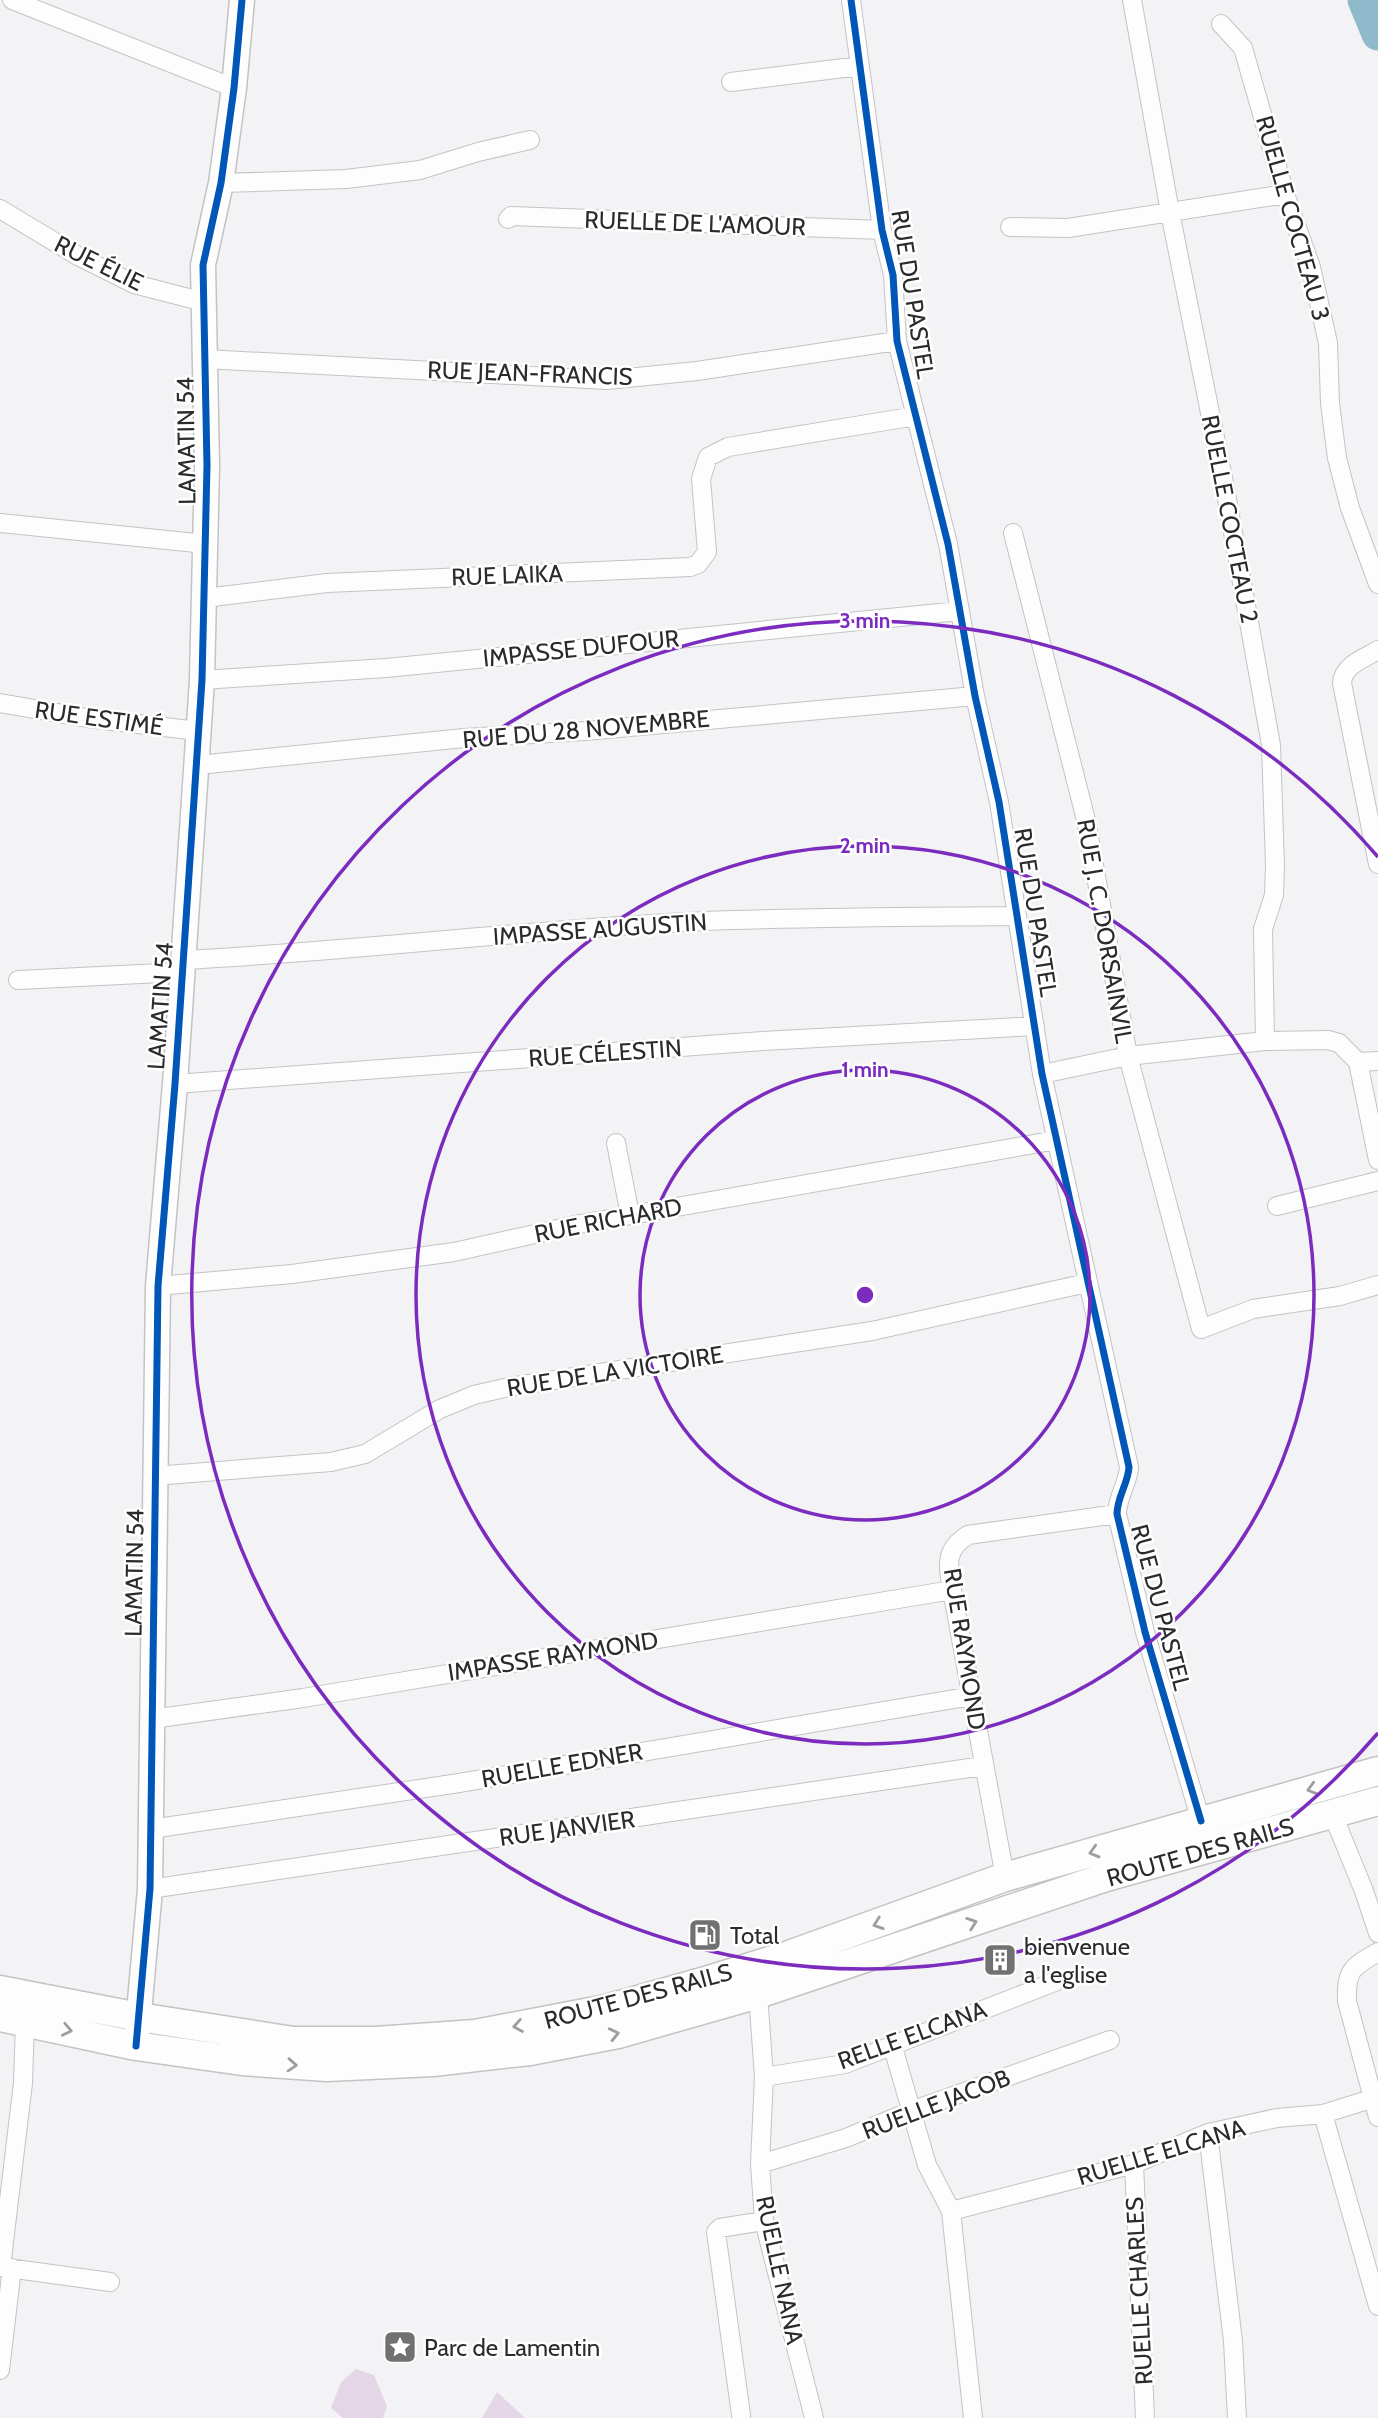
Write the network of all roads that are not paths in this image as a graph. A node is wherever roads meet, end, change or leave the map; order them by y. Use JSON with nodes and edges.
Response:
{"nodes":[{"id":1,"x":12,"y":0,"type":"edge"},
{"id":2,"x":242,"y":0,"type":"edge"},
{"id":3,"x":851,"y":0,"type":"edge"},
{"id":4,"x":1132,"y":0,"type":"edge"},
{"id":5,"x":1221,"y":24,"type":"dead end"},
{"id":6,"x":860,"y":66,"type":"junction"},
{"id":7,"x":731,"y":82,"type":"dead end"},
{"id":8,"x":234,"y":88,"type":"junction"},
{"id":9,"x":530,"y":140,"type":"dead end"},
{"id":10,"x":221,"y":183,"type":"junction"},
{"id":11,"x":1284,"y":194,"type":"junction"},
{"id":12,"x":0,"y":209,"type":"edge"},
{"id":13,"x":1170,"y":212,"type":"junction"},
{"id":14,"x":508,"y":219,"type":"dead end"},
{"id":15,"x":1010,"y":227,"type":"dead end"},
{"id":16,"x":882,"y":230,"type":"junction"},
{"id":17,"x":204,"y":302,"type":"junction"},
{"id":18,"x":897,"y":341,"type":"junction"},
{"id":19,"x":204,"y":359,"type":"junction"},
{"id":20,"x":916,"y":416,"type":"junction"},
{"id":21,"x":0,"y":523,"type":"edge"},
{"id":22,"x":1013,"y":533,"type":"dead end"},
{"id":23,"x":206,"y":544,"type":"junction"},
{"id":24,"x":1378,"y":584,"type":"edge"},
{"id":25,"x":205,"y":598,"type":"junction"},
{"id":26,"x":960,"y":611,"type":"junction"},
{"id":27,"x":1378,"y":650,"type":"edge"},
{"id":28,"x":202,"y":680,"type":"junction"},
{"id":29,"x":975,"y":696,"type":"junction"},
{"id":30,"x":0,"y":704,"type":"edge"},
{"id":31,"x":198,"y":731,"type":"junction"},
{"id":32,"x":198,"y":765,"type":"junction"},
{"id":33,"x":1378,"y":864,"type":"edge"},
{"id":34,"x":1017,"y":916,"type":"junction"},
{"id":35,"x":182,"y":966,"type":"junction"},
{"id":36,"x":18,"y":980,"type":"dead end"},
{"id":37,"x":1035,"y":1026,"type":"junction"},
{"id":38,"x":1265,"y":1041,"type":"junction"},
{"id":39,"x":1128,"y":1056,"type":"junction"},
{"id":40,"x":1378,"y":1061,"type":"edge"},
{"id":41,"x":1357,"y":1062,"type":"junction"},
{"id":42,"x":1042,"y":1074,"type":"junction"},
{"id":43,"x":174,"y":1084,"type":"junction"},
{"id":44,"x":1057,"y":1140,"type":"junction"},
{"id":45,"x":616,"y":1143,"type":"dead end"},
{"id":46,"x":1378,"y":1160,"type":"edge"},
{"id":47,"x":1378,"y":1181,"type":"edge"},
{"id":48,"x":1277,"y":1206,"type":"dead end"},
{"id":49,"x":630,"y":1215,"type":"junction"},
{"id":50,"x":1087,"y":1283,"type":"junction"},
{"id":51,"x":1378,"y":1285,"type":"edge"},
{"id":52,"x":158,"y":1286,"type":"junction"},
{"id":53,"x":154,"y":1476,"type":"junction"},
{"id":54,"x":1117,"y":1514,"type":"junction"},
{"id":55,"x":952,"y":1590,"type":"junction"},
{"id":56,"x":972,"y":1696,"type":"junction"},
{"id":57,"x":152,"y":1719,"type":"junction"},
{"id":58,"x":983,"y":1766,"type":"junction"},
{"id":59,"x":1378,"y":1771,"type":"edge"},
{"id":60,"x":1378,"y":1801,"type":"edge"},
{"id":61,"x":1333,"y":1815,"type":"junction"},
{"id":62,"x":1201,"y":1821,"type":"junction"},
{"id":63,"x":151,"y":1829,"type":"junction"},
{"id":64,"x":1005,"y":1877,"type":"junction"},
{"id":65,"x":150,"y":1889,"type":"junction"},
{"id":66,"x":1378,"y":1933,"type":"edge"},
{"id":67,"x":1378,"y":1952,"type":"edge"},
{"id":68,"x":1056,"y":1981,"type":"dead end"},
{"id":69,"x":0,"y":1990,"type":"edge"},
{"id":70,"x":758,"y":1994,"type":"junction"},
{"id":71,"x":139,"y":2017,"type":"junction"},
{"id":72,"x":12,"y":2019,"type":"edge"},
{"id":73,"x":1110,"y":2040,"type":"dead end"},
{"id":74,"x":892,"y":2045,"type":"junction"},
{"id":75,"x":136,"y":2046,"type":"junction"},
{"id":76,"x":764,"y":2077,"type":"junction"},
{"id":77,"x":1371,"y":2099,"type":"junction"},
{"id":78,"x":911,"y":2111,"type":"junction"},
{"id":79,"x":1323,"y":2114,"type":"junction"},
{"id":80,"x":1378,"y":2118,"type":"edge"},
{"id":81,"x":1208,"y":2133,"type":"junction"},
{"id":82,"x":760,"y":2164,"type":"junction"},
{"id":83,"x":1134,"y":2164,"type":"junction"},
{"id":84,"x":950,"y":2211,"type":"junction"},
{"id":85,"x":764,"y":2221,"type":"junction"},
{"id":86,"x":4,"y":2268,"type":"edge"},
{"id":87,"x":110,"y":2282,"type":"dead end"},
{"id":88,"x":1378,"y":2306,"type":"edge"},
{"id":89,"x":0,"y":2370,"type":"edge"},
{"id":90,"x":741,"y":2415,"type":"dead end"},
{"id":91,"x":814,"y":2418,"type":"edge"},
{"id":92,"x":973,"y":2418,"type":"edge"},
{"id":93,"x":1145,"y":2418,"type":"edge"},
{"id":94,"x":1237,"y":2418,"type":"edge"}],
"edges":[{"from":1,"to":8,"type":"street"},
{"from":2,"to":8,"type":"street","name":"LAMATIN 54"},
{"from":3,"to":6,"type":"street","name":"RUE DU PASTEL"},
{"from":4,"to":13,"type":"street","name":"RUELLE COCTEAU 2"},
{"from":5,"to":11,"type":"street","name":"RUELLE COCTEAU 3"},
{"from":6,"to":7,"type":"street"},
{"from":6,"to":16,"type":"street","name":"RUE DU PASTEL"},
{"from":8,"to":10,"type":"street","name":"LAMATIN 54"},
{"from":9,"to":10,"type":"street"},
{"from":10,"to":17,"type":"street","name":"LAMATIN 54"},
{"from":11,"to":13,"type":"street"},
{"from":11,"to":24,"type":"street","name":"RUELLE COCTEAU 3"},
{"from":12,"to":17,"type":"street","name":"RUE ÉLIE"},
{"from":13,"to":15,"type":"street"},
{"from":13,"to":38,"type":"street","name":"RUELLE COCTEAU 2"},
{"from":14,"to":16,"type":"street","name":"RUELLE DE L'AMOUR"},
{"from":16,"to":18,"type":"street","name":"RUE DU PASTEL"},
{"from":17,"to":19,"type":"street","name":"LAMATIN 54"},
{"from":18,"to":19,"type":"street","name":"RUE JEAN-FRANCIS"},
{"from":18,"to":20,"type":"street","name":"RUE DU PASTEL"},
{"from":19,"to":23,"type":"street","name":"LAMATIN 54"},
{"from":20,"to":25,"type":"street","name":"RUE LAIKA"},
{"from":20,"to":26,"type":"street","name":"RUE DU PASTEL"},
{"from":21,"to":23,"type":"street"},
{"from":22,"to":39,"type":"street","name":"RUE J. C. DORSAINVIL"},
{"from":23,"to":25,"type":"street","name":"LAMATIN 54"},
{"from":25,"to":28,"type":"street","name":"LAMATIN 54"},
{"from":26,"to":28,"type":"street","name":"IMPASSE DUFOUR"},
{"from":26,"to":29,"type":"street","name":"RUE DU PASTEL"},
{"from":27,"to":33,"type":"street"},
{"from":28,"to":31,"type":"street","name":"LAMATIN 54"},
{"from":29,"to":32,"type":"street","name":"RUE DU 28 NOVEMBRE"},
{"from":29,"to":34,"type":"street","name":"RUE DU PASTEL"},
{"from":30,"to":31,"type":"street","name":"RUE ESTIMÉ"},
{"from":31,"to":32,"type":"street","name":"LAMATIN 54"},
{"from":32,"to":35,"type":"street","name":"LAMATIN 54"},
{"from":34,"to":35,"type":"street","name":"IMPASSE AUGUSTIN"},
{"from":34,"to":37,"type":"street","name":"RUE DU PASTEL"},
{"from":35,"to":36,"type":"street","name":"IMPASSE AUGUSTIN"},
{"from":35,"to":43,"type":"street","name":"LAMATIN 54"},
{"from":37,"to":42,"type":"street","name":"RUE DU PASTEL"},
{"from":37,"to":43,"type":"street","name":"RUE CÉLESTIN"},
{"from":38,"to":39,"type":"street"},
{"from":38,"to":41,"type":"street"},
{"from":39,"to":42,"type":"street"},
{"from":39,"to":51,"type":"street","name":"RUE J. C. DORSAINVIL"},
{"from":40,"to":41,"type":"street"},
{"from":41,"to":46,"type":"street"},
{"from":42,"to":44,"type":"street","name":"RUE DU PASTEL"},
{"from":43,"to":52,"type":"street","name":"LAMATIN 54"},
{"from":44,"to":49,"type":"street","name":"RUE RICHARD"},
{"from":44,"to":50,"type":"street","name":"RUE DU PASTEL"},
{"from":45,"to":49,"type":"street"},
{"from":47,"to":48,"type":"street"},
{"from":49,"to":52,"type":"street","name":"RUE RICHARD"},
{"from":50,"to":53,"type":"street","name":"RUE DE LA VICTOIRE"},
{"from":50,"to":54,"type":"street","name":"RUE DU PASTEL"},
{"from":52,"to":53,"type":"street","name":"LAMATIN 54"},
{"from":53,"to":57,"type":"street","name":"LAMATIN 54"},
{"from":54,"to":55,"type":"street","name":"RUE RAYMOND"},
{"from":54,"to":62,"type":"street","name":"RUE DU PASTEL"},
{"from":55,"to":56,"type":"street","name":"RUE RAYMOND"},
{"from":55,"to":57,"type":"street","name":"IMPASSE RAYMOND"},
{"from":56,"to":58,"type":"street","name":"RUE RAYMOND"},
{"from":56,"to":63,"type":"street","name":"RUELLE EDNER"},
{"from":57,"to":63,"type":"street","name":"LAMATIN 54"},
{"from":58,"to":64,"type":"street","name":"RUE RAYMOND"},
{"from":58,"to":65,"type":"street","name":"RUE JANVIER"},
{"from":59,"to":62,"type":"main road","name":"ROUTE DES RAILS","one_way":true},
{"from":60,"to":61,"type":"main road","name":"ROUTE DES RAILS"},
{"from":61,"to":66,"type":"street"},
{"from":70,"to":61,"type":"main road","name":"ROUTE DES RAILS","one_way":true},
{"from":62,"to":64,"type":"main road","name":"ROUTE DES RAILS","one_way":true},
{"from":63,"to":65,"type":"street","name":"LAMATIN 54"},
{"from":64,"to":71,"type":"main road","name":"ROUTE DES RAILS","one_way":true},
{"from":65,"to":71,"type":"street","name":"LAMATIN 54"},
{"from":67,"to":77,"type":"street"},
{"from":68,"to":74,"type":"street","name":"RELLE ELCANA"},
{"from":69,"to":71,"type":"main road","name":"ROUTE DES RAILS"},
{"from":75,"to":70,"type":"main road","name":"ROUTE DES RAILS","one_way":true},
{"from":70,"to":76,"type":"street","name":"RUELLE NANA"},
{"from":71,"to":75,"type":"street","name":"LAMATIN 54"},
{"from":72,"to":75,"type":"main road","name":"ROUTE DES RAILS","one_way":true},
{"from":72,"to":86,"type":"street"},
{"from":73,"to":78,"type":"street","name":"RUELLE JACOB"},
{"from":74,"to":76,"type":"street","name":"RELLE ELCANA"},
{"from":74,"to":78,"type":"street"},
{"from":76,"to":82,"type":"street","name":"RUELLE NANA"},
{"from":77,"to":79,"type":"street","name":"RUELLE ELCANA"},
{"from":77,"to":80,"type":"street"},
{"from":78,"to":82,"type":"street","name":"RUELLE JACOB"},
{"from":78,"to":84,"type":"street"},
{"from":79,"to":81,"type":"street","name":"RUELLE ELCANA"},
{"from":79,"to":88,"type":"street"},
{"from":81,"to":83,"type":"street","name":"RUELLE ELCANA"},
{"from":81,"to":94,"type":"street"},
{"from":82,"to":85,"type":"street","name":"RUELLE NANA"},
{"from":83,"to":84,"type":"street","name":"RUELLE ELCANA"},
{"from":83,"to":93,"type":"street","name":"RUELLE CHARLES"},
{"from":84,"to":92,"type":"street"},
{"from":85,"to":90,"type":"street"},
{"from":85,"to":91,"type":"street","name":"RUELLE NANA"},
{"from":86,"to":87,"type":"street"},
{"from":86,"to":89,"type":"street"}]}
